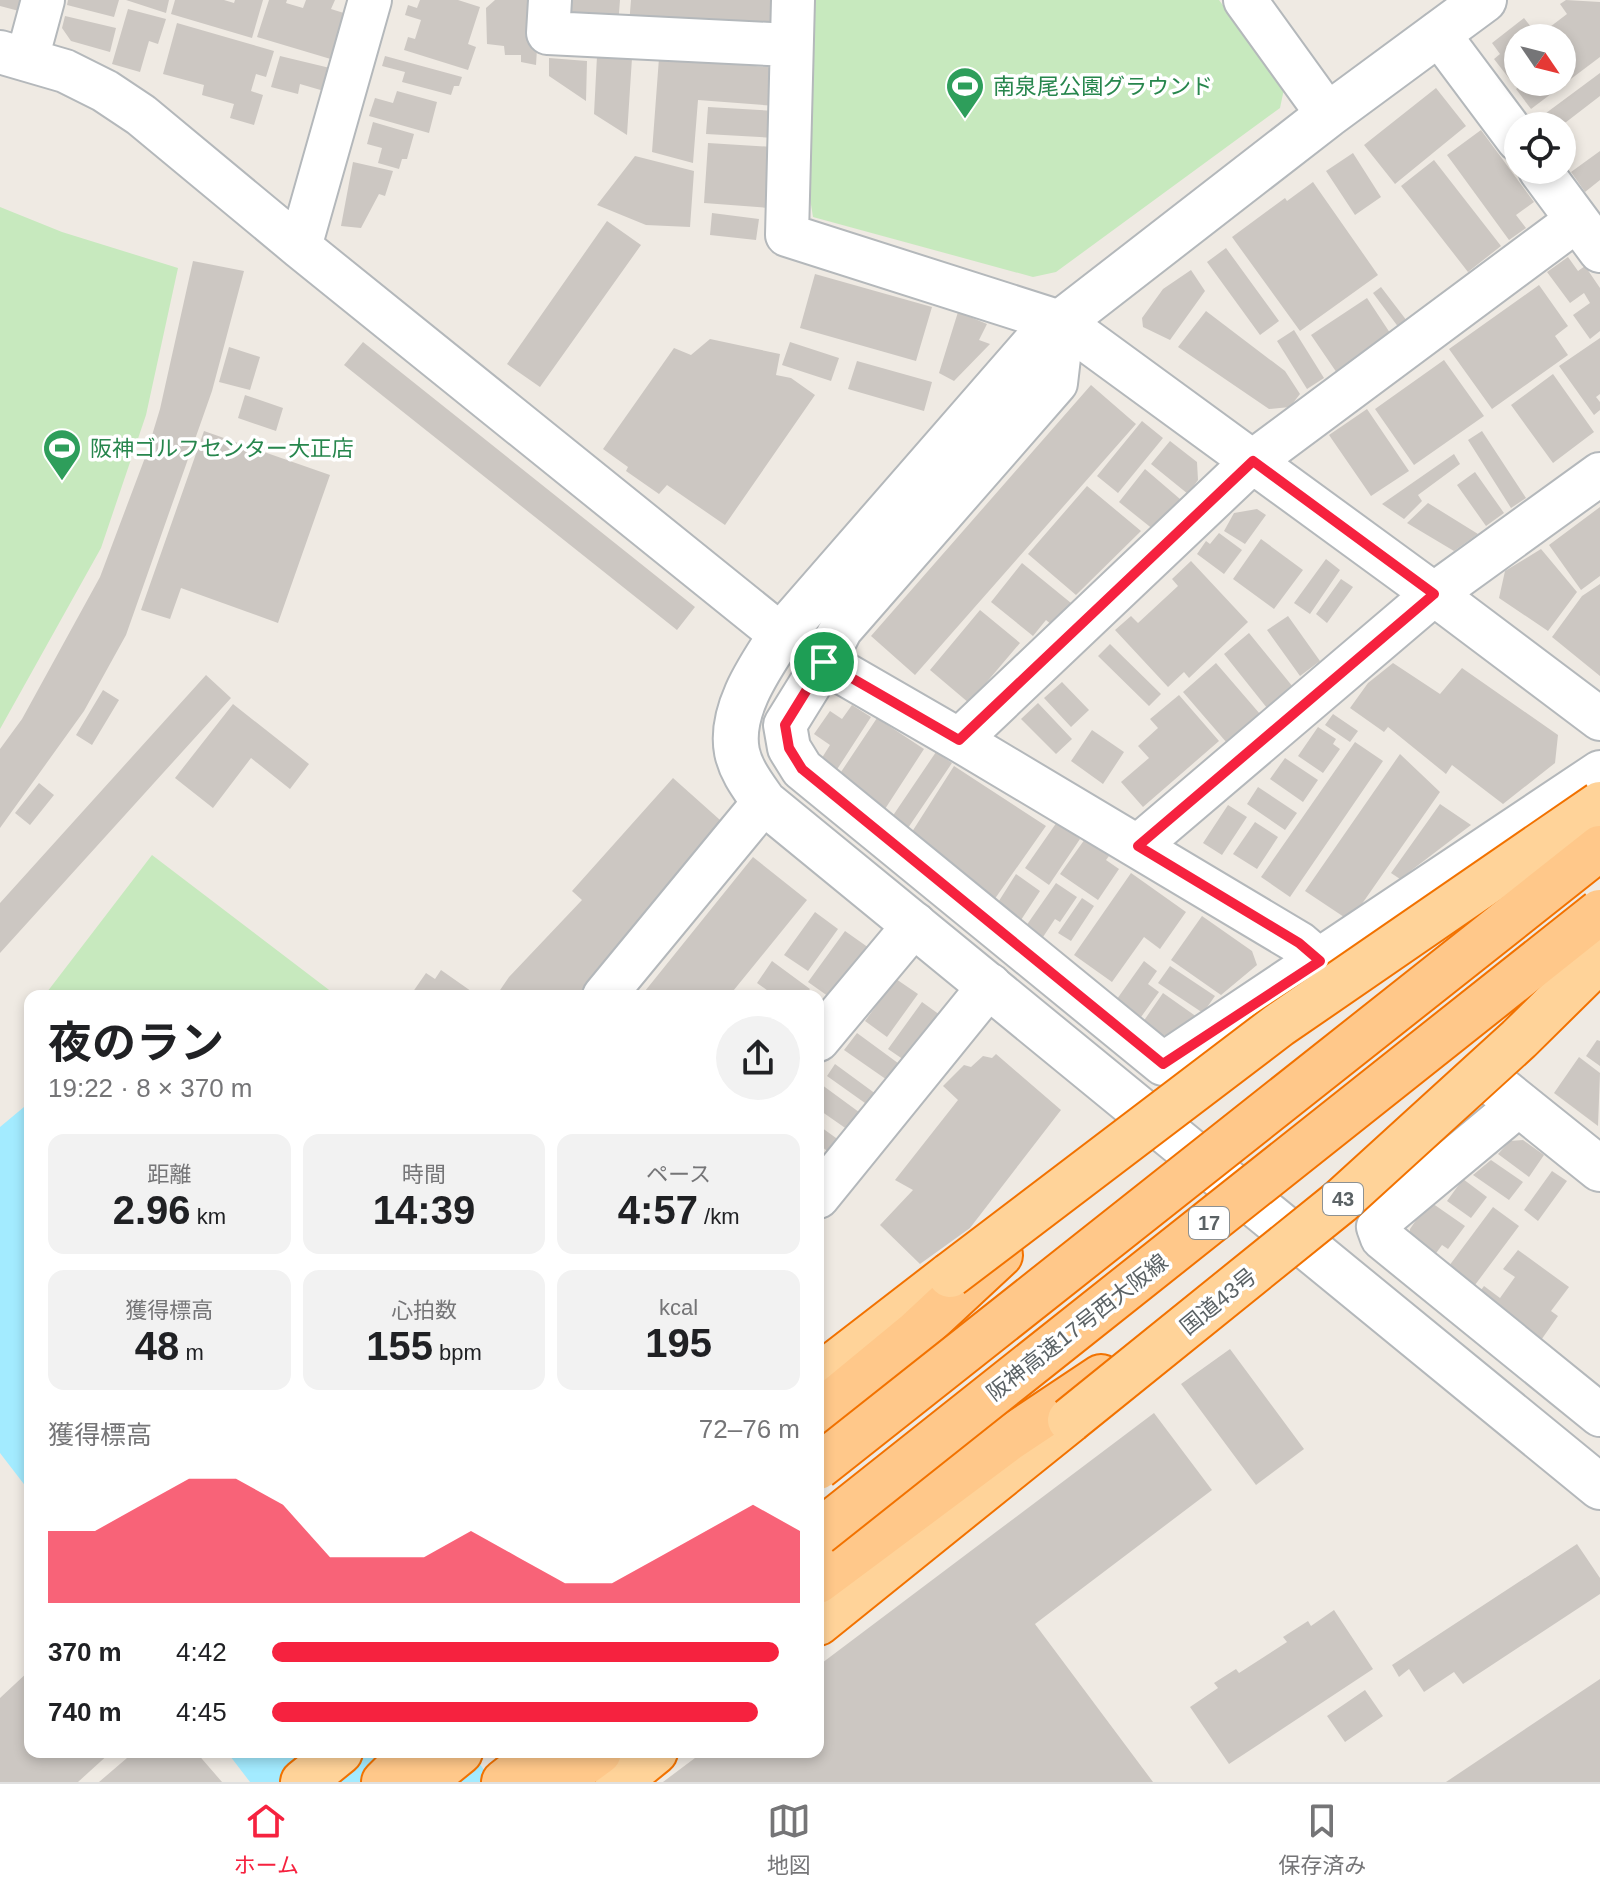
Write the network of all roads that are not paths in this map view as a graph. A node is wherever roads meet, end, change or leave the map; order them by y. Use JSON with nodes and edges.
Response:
{"nodes":[{"id":1,"x":43,"y":0,"type":"edge"},
{"id":2,"x":370,"y":0,"type":"edge"},
{"id":3,"x":550,"y":0,"type":"edge"},
{"id":4,"x":793,"y":0,"type":"edge"},
{"id":5,"x":1245,"y":0,"type":"edge"},
{"id":6,"x":1484,"y":0,"type":"edge"},
{"id":7,"x":1438,"y":33,"type":"junction"},
{"id":8,"x":790,"y":45,"type":"junction"},
{"id":9,"x":14,"y":56,"type":"edge"},
{"id":10,"x":1328,"y":115,"type":"junction"},
{"id":11,"x":1504,"y":121,"type":"edge"},
{"id":12,"x":1550,"y":184,"type":"edge"},
{"id":13,"x":1588,"y":235,"type":"edge"},
{"id":14,"x":300,"y":247,"type":"junction"},
{"id":15,"x":1063,"y":323,"type":"junction"},
{"id":16,"x":1253,"y":461,"type":"junction"},
{"id":17,"x":1600,"y":474,"type":"edge"},
{"id":18,"x":1434,"y":594,"type":"junction"},
{"id":19,"x":781,"y":635,"type":"junction"},
{"id":20,"x":824,"y":662,"type":"junction"},
{"id":21,"x":1600,"y":719,"type":"edge"},
{"id":22,"x":959,"y":740,"type":"junction"},
{"id":23,"x":1600,"y":772,"type":"edge"},
{"id":24,"x":764,"y":802,"type":"junction"},
{"id":25,"x":1600,"y":804,"type":"edge"},
{"id":26,"x":1138,"y":846,"type":"junction"},
{"id":27,"x":1600,"y":848,"type":"edge"},
{"id":28,"x":1600,"y":912,"type":"edge"},
{"id":29,"x":915,"y":924,"type":"junction"},
{"id":30,"x":1600,"y":959,"type":"edge"},
{"id":31,"x":1320,"y":961,"type":"junction"},
{"id":32,"x":990,"y":985,"type":"junction"},
{"id":33,"x":609,"y":990,"type":"edge"},
{"id":34,"x":1600,"y":991,"type":"edge"},
{"id":35,"x":824,"y":1033,"type":"edge"},
{"id":36,"x":1504,"y":1091,"type":"junction"},
{"id":37,"x":1133,"y":1135,"type":"junction"},
{"id":38,"x":1600,"y":1169,"type":"edge"},
{"id":39,"x":824,"y":1190,"type":"edge"},
{"id":40,"x":1294,"y":1236,"type":"junction"},
{"id":41,"x":1234,"y":1287,"type":"junction"},
{"id":42,"x":824,"y":1372,"type":"edge"},
{"id":43,"x":824,"y":1409,"type":"edge"},
{"id":44,"x":1600,"y":1415,"type":"edge"},
{"id":45,"x":824,"y":1462,"type":"edge"},
{"id":46,"x":1600,"y":1487,"type":"edge"},
{"id":47,"x":824,"y":1528,"type":"edge"},
{"id":48,"x":824,"y":1577,"type":"edge"},
{"id":49,"x":824,"y":1618,"type":"edge"},
{"id":50,"x":333,"y":1758,"type":"edge"},
{"id":51,"x":408,"y":1758,"type":"edge"},
{"id":52,"x":453,"y":1758,"type":"edge"},
{"id":53,"x":534,"y":1758,"type":"edge"},
{"id":54,"x":591,"y":1758,"type":"edge"},
{"id":55,"x":648,"y":1758,"type":"edge"},
{"id":56,"x":303,"y":1782,"type":"edge"},
{"id":57,"x":384,"y":1782,"type":"edge"},
{"id":58,"x":423,"y":1782,"type":"edge"},
{"id":59,"x":504,"y":1782,"type":"edge"},
{"id":60,"x":558,"y":1782,"type":"edge"},
{"id":61,"x":618,"y":1782,"type":"edge"}],
"edges":[{"from":1,"to":9,"type":"street"},
{"from":2,"to":14,"type":"street"},
{"from":3,"to":8,"type":"street"},
{"from":4,"to":8,"type":"street"},
{"from":5,"to":10,"type":"street"},
{"from":6,"to":7,"type":"street"},
{"from":7,"to":10,"type":"street"},
{"from":7,"to":11,"type":"street"},
{"from":8,"to":15,"type":"street"},
{"from":9,"to":14,"type":"street"},
{"from":10,"to":15,"type":"street"},
{"from":12,"to":13,"type":"street"},
{"from":13,"to":16,"type":"street"},
{"from":14,"to":19,"type":"street"},
{"from":15,"to":16,"type":"street"},
{"from":15,"to":19,"type":"street"},
{"from":15,"to":20,"type":"street"},
{"from":16,"to":18,"type":"street"},
{"from":16,"to":22,"type":"street"},
{"from":17,"to":18,"type":"street"},
{"from":18,"to":21,"type":"street"},
{"from":18,"to":26,"type":"street"},
{"from":19,"to":24,"type":"street"},
{"from":20,"to":22,"type":"street"},
{"from":20,"to":31,"type":"street"},
{"from":22,"to":26,"type":"street"},
{"from":23,"to":31,"type":"street"},
{"from":24,"to":29,"type":"street"},
{"from":24,"to":33,"type":"street"},
{"from":25,"to":37,"type":"highway","bridge":true},
{"from":26,"to":31,"type":"street"},
{"from":27,"to":45,"type":"highway","number":"17","bridge":true},
{"from":28,"to":47,"type":"highway","name":"阪神高速17号西大阪線","number":"17","bridge":true},
{"from":29,"to":32,"type":"street"},
{"from":29,"to":35,"type":"street"},
{"from":30,"to":41,"type":"highway","name":"国道43号","number":"43","bridge":true},
{"from":32,"to":39,"type":"street"},
{"from":32,"to":40,"type":"street"},
{"from":34,"to":36,"type":"street"},
{"from":36,"to":38,"type":"street"},
{"from":36,"to":40,"type":"street"},
{"from":36,"to":44,"type":"street"},
{"from":37,"to":42,"type":"highway","bridge":true},
{"from":37,"to":43,"type":"highway","bridge":true},
{"from":40,"to":46,"type":"street"},
{"from":41,"to":48,"type":"highway","bridge":true},
{"from":41,"to":49,"type":"highway","name":"国道43号","number":"43","bridge":true},
{"from":50,"to":56,"type":"highway"},
{"from":51,"to":57,"type":"highway"},
{"from":52,"to":58,"type":"highway"},
{"from":53,"to":59,"type":"highway"},
{"from":54,"to":60,"type":"highway"},
{"from":55,"to":61,"type":"highway"}]}
